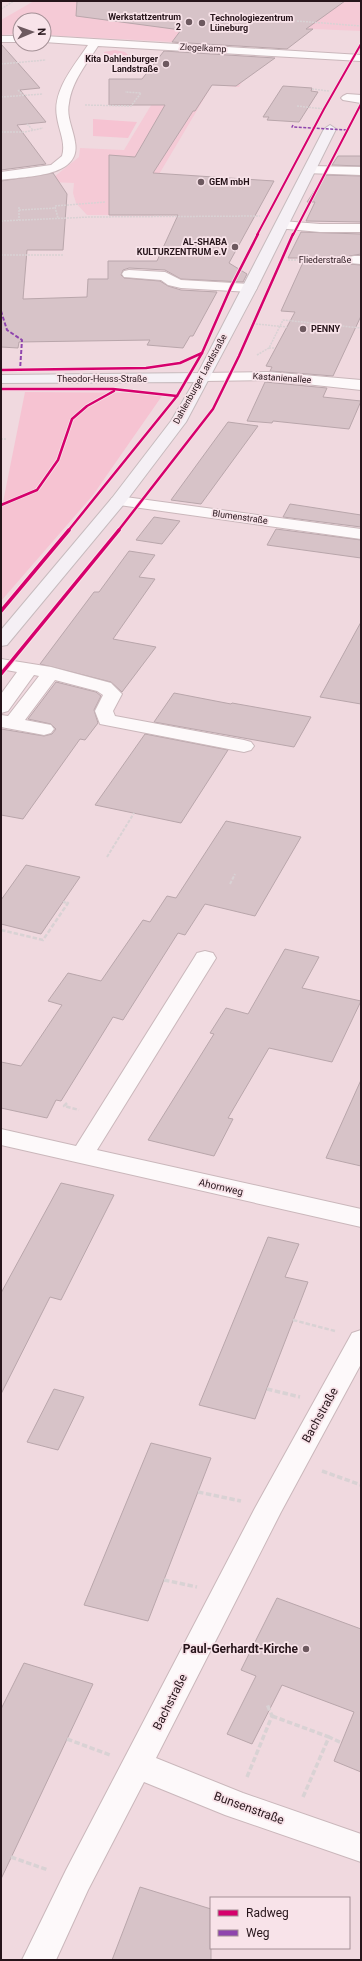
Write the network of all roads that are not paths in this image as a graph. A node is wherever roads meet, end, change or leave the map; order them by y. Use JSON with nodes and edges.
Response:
{"nodes":[{"id":1,"x":1,"y":39,"type":"edge"},
{"id":2,"x":12,"y":39,"type":"edge"},
{"id":3,"x":52,"y":39,"type":"edge"},
{"id":4,"x":95,"y":42,"type":"junction"},
{"id":5,"x":361,"y":58,"type":"edge"},
{"id":6,"x":347,"y":98,"type":"dead end"},
{"id":7,"x":361,"y":99,"type":"edge"},
{"id":8,"x":330,"y":129,"type":"dead end"},
{"id":9,"x":309,"y":170,"type":"junction"},
{"id":10,"x":361,"y":171,"type":"edge"},
{"id":11,"x":1,"y":176,"type":"edge"},
{"id":12,"x":284,"y":220,"type":"junction"},
{"id":13,"x":361,"y":228,"type":"edge"},
{"id":14,"x":128,"y":274,"type":"dead end"},
{"id":15,"x":250,"y":288,"type":"junction"},
{"id":16,"x":203,"y":377,"type":"junction"},
{"id":17,"x":1,"y":379,"type":"edge"},
{"id":18,"x":361,"y":385,"type":"edge"},
{"id":19,"x":118,"y":501,"type":"junction"},
{"id":20,"x":361,"y":534,"type":"edge"},
{"id":21,"x":1,"y":641,"type":"edge"},
{"id":22,"x":1,"y":664,"type":"edge"},
{"id":23,"x":29,"y":669,"type":"junction"},
{"id":24,"x":51,"y":673,"type":"junction"},
{"id":25,"x":1,"y":707,"type":"edge"},
{"id":26,"x":7,"y":722,"type":"edge"},
{"id":27,"x":44,"y":729,"type":"dead end"},
{"id":28,"x":244,"y":746,"type":"dead end"},
{"id":29,"x":205,"y":958,"type":"dead end"},
{"id":30,"x":1,"y":1137,"type":"edge"},
{"id":31,"x":82,"y":1156,"type":"junction"},
{"id":32,"x":361,"y":1218,"type":"edge"},
{"id":33,"x":350,"y":1336,"type":"edge"},
{"id":34,"x":138,"y":1765,"type":"junction"},
{"id":35,"x":361,"y":1848,"type":"edge"},
{"id":36,"x":39,"y":1960,"type":"edge"}],
"edges":[{"from":1,"to":2,"type":"street"},
{"from":3,"to":4,"type":"street","name":"Ziegelkamp"},
{"from":4,"to":5,"type":"street","name":"Ziegelkamp"},
{"from":4,"to":11,"type":"street"},
{"from":6,"to":7,"type":"street"},
{"from":8,"to":9,"type":"main road","name":"Dahlenburger Landstraße"},
{"from":9,"to":10,"type":"street"},
{"from":9,"to":12,"type":"main road","name":"Dahlenburger Landstraße"},
{"from":12,"to":13,"type":"street"},
{"from":12,"to":15,"type":"main road","name":"Dahlenburger Landstraße"},
{"from":14,"to":15,"type":"street"},
{"from":15,"to":16,"type":"main road","name":"Dahlenburger Landstraße"},
{"from":16,"to":17,"type":"main road","name":"Theodor-Heuss-Straße"},
{"from":16,"to":18,"type":"street","name":"Kastanienallee"},
{"from":16,"to":19,"type":"main road","name":"Dahlenburger Landstraße"},
{"from":19,"to":20,"type":"street","name":"Blumenstraße"},
{"from":19,"to":21,"type":"main road","name":"Dahlenburger Landstraße"},
{"from":22,"to":23,"type":"street"},
{"from":23,"to":24,"type":"street"},
{"from":23,"to":25,"type":"street"},
{"from":24,"to":26,"type":"street"},
{"from":24,"to":28,"type":"street"},
{"from":26,"to":27,"type":"street"},
{"from":29,"to":31,"type":"street"},
{"from":30,"to":31,"type":"street","name":"Ahornweg"},
{"from":31,"to":32,"type":"street","name":"Ahornweg"},
{"from":33,"to":34,"type":"street","name":"Bachstraße"},
{"from":34,"to":35,"type":"street","name":"Bunsenstraße"},
{"from":34,"to":36,"type":"street","name":"Bachstraße"}]}
